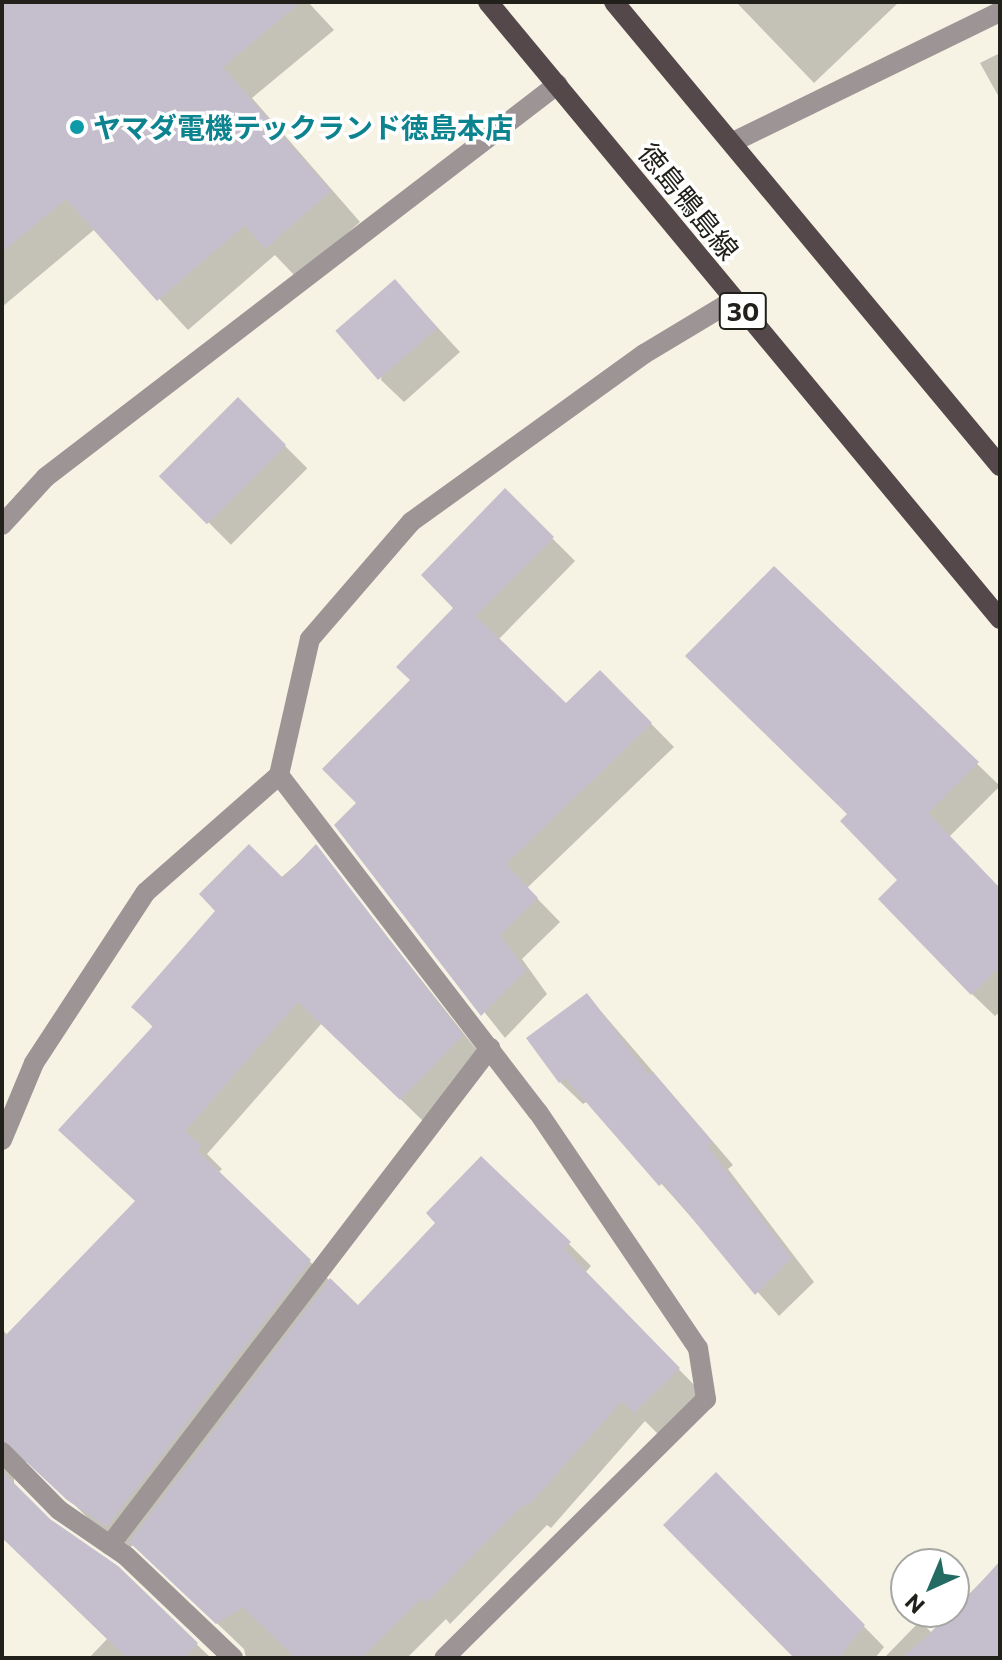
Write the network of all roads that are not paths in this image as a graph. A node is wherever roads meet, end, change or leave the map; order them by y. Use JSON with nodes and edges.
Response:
{"nodes":[{"id":1,"x":488,"y":2,"type":"edge"},
{"id":2,"x":614,"y":2,"type":"edge"},
{"id":3,"x":1000,"y":12,"type":"edge"},
{"id":4,"x":558,"y":84,"type":"junction"},
{"id":5,"x":733,"y":142,"type":"junction"},
{"id":6,"x":734,"y":300,"type":"junction"},
{"id":7,"x":1000,"y":466,"type":"edge"},
{"id":8,"x":2,"y":525,"type":"edge"},
{"id":9,"x":1000,"y":619,"type":"edge"},
{"id":10,"x":279,"y":775,"type":"junction"},
{"id":11,"x":490,"y":1048,"type":"junction"},
{"id":12,"x":2,"y":1140,"type":"edge"},
{"id":13,"x":2,"y":1452,"type":"edge"},
{"id":14,"x":110,"y":1545,"type":"junction"},
{"id":15,"x":233,"y":1658,"type":"edge"},
{"id":16,"x":444,"y":1658,"type":"edge"}],
"edges":[{"from":1,"to":4,"type":"main road","name":"徳島鴨島線","number":"30"},
{"from":2,"to":5,"type":"main road"},
{"from":3,"to":5,"type":"street"},
{"from":4,"to":6,"type":"main road","name":"徳島鴨島線","number":"30"},
{"from":4,"to":8,"type":"street"},
{"from":5,"to":7,"type":"main road"},
{"from":6,"to":9,"type":"main road","name":"徳島鴨島線","number":"30"},
{"from":6,"to":10,"type":"street"},
{"from":10,"to":11,"type":"street"},
{"from":10,"to":12,"type":"street"},
{"from":11,"to":14,"type":"street"},
{"from":11,"to":16,"type":"street"},
{"from":13,"to":14,"type":"street"},
{"from":14,"to":15,"type":"street"}]}
